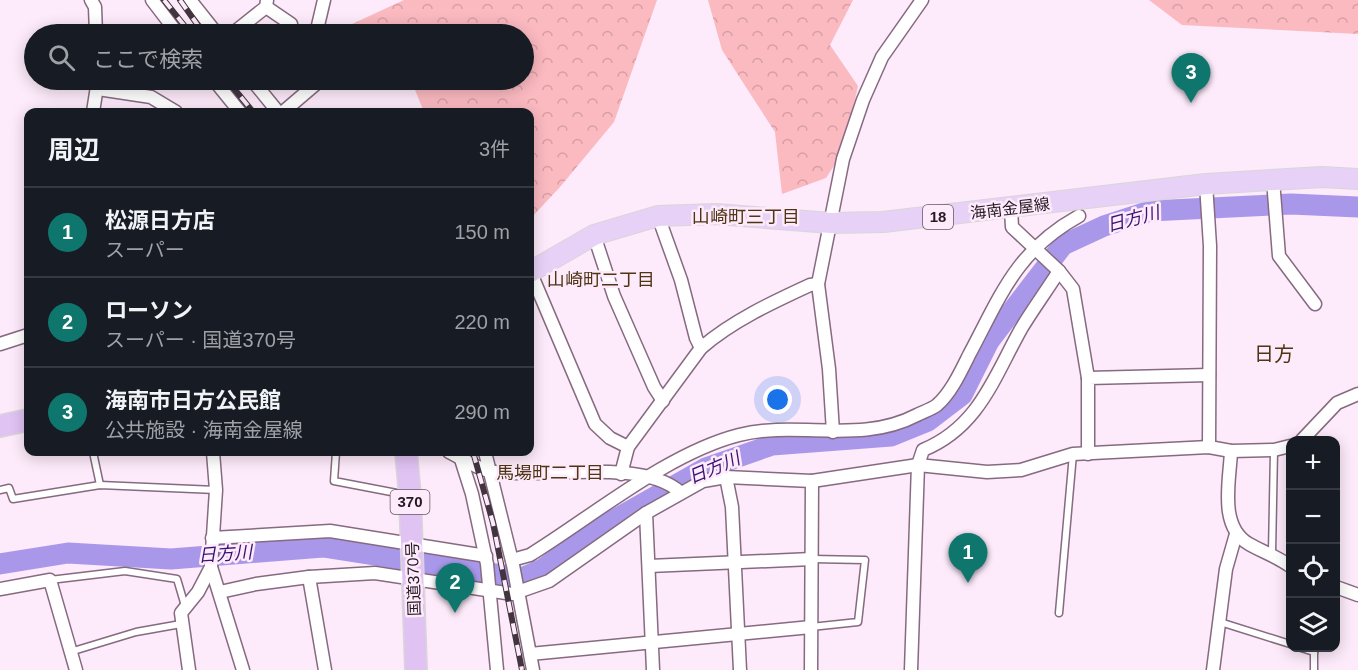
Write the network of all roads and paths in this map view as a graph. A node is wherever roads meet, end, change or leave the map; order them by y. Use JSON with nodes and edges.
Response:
{"nodes":[{"id":1,"x":91,"y":0,"type":"edge"},
{"id":2,"x":152,"y":0,"type":"edge"},
{"id":3,"x":190,"y":0,"type":"edge"},
{"id":4,"x":324,"y":0,"type":"edge"},
{"id":5,"x":922,"y":0,"type":"edge"},
{"id":6,"x":267,"y":3,"type":"edge"},
{"id":7,"x":96,"y":24,"type":"edge"},
{"id":8,"x":170,"y":24,"type":"edge"},
{"id":9,"x":209,"y":24,"type":"edge"},
{"id":10,"x":243,"y":24,"type":"edge"},
{"id":11,"x":291,"y":24,"type":"dead end"},
{"id":12,"x":318,"y":24,"type":"edge"},
{"id":13,"x":97,"y":90,"type":"edge"},
{"id":14,"x":123,"y":90,"type":"edge"},
{"id":15,"x":222,"y":90,"type":"edge"},
{"id":16,"x":260,"y":90,"type":"edge"},
{"id":17,"x":308,"y":90,"type":"edge"},
{"id":18,"x":94,"y":108,"type":"edge"},
{"id":19,"x":170,"y":108,"type":"edge"},
{"id":20,"x":237,"y":108,"type":"edge"},
{"id":21,"x":275,"y":108,"type":"edge"},
{"id":22,"x":288,"y":108,"type":"edge"},
{"id":23,"x":1358,"y":178,"type":"edge"},
{"id":24,"x":1273,"y":187,"type":"junction"},
{"id":25,"x":1207,"y":192,"type":"junction"},
{"id":26,"x":1011,"y":209,"type":"junction"},
{"id":27,"x":658,"y":216,"type":"junction"},
{"id":28,"x":1079,"y":216,"type":"dead end"},
{"id":29,"x":831,"y":223,"type":"junction"},
{"id":30,"x":594,"y":235,"type":"junction"},
{"id":31,"x":1036,"y":249,"type":"junction"},
{"id":32,"x":534,"y":269,"type":"edge"},
{"id":33,"x":1058,"y":270,"type":"junction"},
{"id":34,"x":534,"y":280,"type":"edge"},
{"id":35,"x":818,"y":284,"type":"junction"},
{"id":36,"x":1315,"y":304,"type":"dead end"},
{"id":37,"x":24,"y":337,"type":"edge"},
{"id":38,"x":0,"y":344,"type":"edge"},
{"id":39,"x":701,"y":348,"type":"junction"},
{"id":40,"x":1209,"y":375,"type":"junction"},
{"id":41,"x":1088,"y":378,"type":"junction"},
{"id":42,"x":1358,"y":393,"type":"edge"},
{"id":43,"x":663,"y":401,"type":"junction"},
{"id":44,"x":24,"y":421,"type":"edge"},
{"id":45,"x":0,"y":426,"type":"edge"},
{"id":46,"x":833,"y":432,"type":"junction"},
{"id":47,"x":1307,"y":436,"type":"edge"},
{"id":48,"x":628,"y":447,"type":"junction"},
{"id":49,"x":1209,"y":447,"type":"junction"},
{"id":50,"x":1286,"y":447,"type":"edge"},
{"id":51,"x":1274,"y":450,"type":"junction"},
{"id":52,"x":1231,"y":451,"type":"junction"},
{"id":53,"x":1073,"y":454,"type":"junction"},
{"id":54,"x":1088,"y":454,"type":"junction"},
{"id":55,"x":94,"y":456,"type":"edge"},
{"id":56,"x":213,"y":456,"type":"edge"},
{"id":57,"x":336,"y":456,"type":"edge"},
{"id":58,"x":405,"y":456,"type":"edge"},
{"id":59,"x":457,"y":456,"type":"edge"},
{"id":60,"x":462,"y":456,"type":"edge"},
{"id":61,"x":486,"y":456,"type":"edge"},
{"id":62,"x":918,"y":465,"type":"junction"},
{"id":63,"x":492,"y":472,"type":"junction"},
{"id":64,"x":621,"y":474,"type":"junction"},
{"id":65,"x":726,"y":477,"type":"junction"},
{"id":66,"x":652,"y":478,"type":"junction"},
{"id":67,"x":812,"y":481,"type":"junction"},
{"id":68,"x":100,"y":485,"type":"junction"},
{"id":69,"x":0,"y":490,"type":"edge"},
{"id":70,"x":216,"y":490,"type":"junction"},
{"id":71,"x":677,"y":490,"type":"junction"},
{"id":72,"x":410,"y":496,"type":"junction"},
{"id":73,"x":646,"y":513,"type":"junction"},
{"id":74,"x":1236,"y":534,"type":"junction"},
{"id":75,"x":212,"y":538,"type":"junction"},
{"id":76,"x":1272,"y":553,"type":"junction"},
{"id":77,"x":812,"y":559,"type":"junction"},
{"id":78,"x":486,"y":560,"type":"junction"},
{"id":79,"x":412,"y":561,"type":"junction"},
{"id":80,"x":512,"y":562,"type":"junction"},
{"id":81,"x":733,"y":562,"type":"junction"},
{"id":82,"x":1286,"y":563,"type":"edge"},
{"id":83,"x":649,"y":566,"type":"junction"},
{"id":84,"x":211,"y":567,"type":"junction"},
{"id":85,"x":309,"y":577,"type":"junction"},
{"id":86,"x":50,"y":580,"type":"junction"},
{"id":87,"x":491,"y":588,"type":"junction"},
{"id":88,"x":1340,"y":588,"type":"edge"},
{"id":89,"x":0,"y":589,"type":"edge"},
{"id":90,"x":518,"y":590,"type":"junction"},
{"id":91,"x":220,"y":592,"type":"junction"},
{"id":92,"x":1358,"y":595,"type":"edge"},
{"id":93,"x":186,"y":607,"type":"junction"},
{"id":94,"x":1059,"y":614,"type":"dead end"},
{"id":95,"x":1218,"y":621,"type":"junction"},
{"id":96,"x":181,"y":624,"type":"junction"},
{"id":97,"x":812,"y":627,"type":"junction"},
{"id":98,"x":737,"y":635,"type":"junction"},
{"id":99,"x":651,"y":642,"type":"junction"},
{"id":100,"x":1286,"y":643,"type":"edge"},
{"id":101,"x":70,"y":652,"type":"junction"},
{"id":102,"x":1315,"y":652,"type":"edge"},
{"id":103,"x":530,"y":654,"type":"junction"},
{"id":104,"x":76,"y":670,"type":"edge"},
{"id":105,"x":189,"y":670,"type":"edge"},
{"id":106,"x":243,"y":670,"type":"edge"},
{"id":107,"x":325,"y":670,"type":"edge"},
{"id":108,"x":416,"y":670,"type":"edge"},
{"id":109,"x":497,"y":670,"type":"edge"},
{"id":110,"x":533,"y":670,"type":"edge"},
{"id":111,"x":654,"y":670,"type":"edge"},
{"id":112,"x":740,"y":670,"type":"edge"},
{"id":113,"x":811,"y":670,"type":"edge"},
{"id":114,"x":911,"y":670,"type":"edge"},
{"id":115,"x":1213,"y":670,"type":"edge"},
{"id":116,"x":1314,"y":670,"type":"edge"}],
"edges":[{"from":1,"to":7,"type":"street"},
{"from":2,"to":8,"type":"street"},
{"from":3,"to":9,"type":"street"},
{"from":4,"to":12,"type":"street"},
{"from":5,"to":29,"type":"street"},
{"from":6,"to":10,"type":"street"},
{"from":6,"to":11,"type":"street"},
{"from":13,"to":18,"type":"street"},
{"from":14,"to":19,"type":"street"},
{"from":15,"to":20,"type":"street"},
{"from":16,"to":21,"type":"street"},
{"from":17,"to":22,"type":"street"},
{"from":23,"to":24,"type":"main road","name":"海南金屋線","number":"18"},
{"from":24,"to":25,"type":"main road","name":"海南金屋線","number":"18"},
{"from":24,"to":36,"type":"street"},
{"from":25,"to":26,"type":"main road","name":"海南金屋線","number":"18"},
{"from":25,"to":40,"type":"street"},
{"from":26,"to":29,"type":"main road","name":"海南金屋線","number":"18"},
{"from":26,"to":31,"type":"street"},
{"from":27,"to":29,"type":"main road","name":"海南金屋線","number":"18"},
{"from":27,"to":30,"type":"main road","name":"海南金屋線","number":"18"},
{"from":27,"to":39,"type":"street"},
{"from":28,"to":31,"type":"street"},
{"from":29,"to":35,"type":"street"},
{"from":30,"to":32,"type":"main road","name":"海南金屋線","number":"18"},
{"from":30,"to":43,"type":"street"},
{"from":31,"to":33,"type":"street"},
{"from":31,"to":46,"type":"street"},
{"from":33,"to":41,"type":"street"},
{"from":33,"to":62,"type":"street"},
{"from":34,"to":48,"type":"street"},
{"from":35,"to":39,"type":"street"},
{"from":35,"to":46,"type":"street"},
{"from":37,"to":38,"type":"street"},
{"from":39,"to":43,"type":"street"},
{"from":40,"to":41,"type":"street"},
{"from":40,"to":49,"type":"street"},
{"from":41,"to":54,"type":"street"},
{"from":42,"to":47,"type":"street"},
{"from":43,"to":48,"type":"street"},
{"from":44,"to":45,"type":"highway"},
{"from":46,"to":66,"type":"street"},
{"from":48,"to":64,"type":"street"},
{"from":49,"to":52,"type":"street"},
{"from":49,"to":54,"type":"street"},
{"from":50,"to":51,"type":"street"},
{"from":51,"to":52,"type":"street"},
{"from":51,"to":76,"type":"lane"},
{"from":52,"to":74,"type":"street"},
{"from":53,"to":54,"type":"street"},
{"from":53,"to":62,"type":"street"},
{"from":53,"to":94,"type":"lane"},
{"from":55,"to":68,"type":"lane"},
{"from":56,"to":70,"type":"street"},
{"from":57,"to":72,"type":"lane"},
{"from":58,"to":72,"type":"highway","name":"国道370号","number":"370"},
{"from":59,"to":78,"type":"street"},
{"from":60,"to":63,"type":"street"},
{"from":61,"to":63,"type":"street"},
{"from":62,"to":67,"type":"street"},
{"from":62,"to":114,"type":"street"},
{"from":63,"to":64,"type":"street"},
{"from":63,"to":80,"type":"street"},
{"from":64,"to":66,"type":"street"},
{"from":65,"to":67,"type":"street"},
{"from":65,"to":71,"type":"street"},
{"from":65,"to":81,"type":"street"},
{"from":66,"to":71,"type":"street"},
{"from":66,"to":80,"type":"street"},
{"from":67,"to":77,"type":"street"},
{"from":68,"to":69,"type":"lane"},
{"from":68,"to":70,"type":"lane"},
{"from":70,"to":75,"type":"street"},
{"from":71,"to":73,"type":"street"},
{"from":72,"to":79,"type":"highway","name":"国道370号","number":"370"},
{"from":73,"to":83,"type":"street"},
{"from":73,"to":90,"type":"street"},
{"from":74,"to":76,"type":"street"},
{"from":74,"to":95,"type":"street"},
{"from":75,"to":79,"type":"street"},
{"from":75,"to":84,"type":"street"},
{"from":76,"to":82,"type":"street"},
{"from":77,"to":81,"type":"street"},
{"from":77,"to":97,"type":"street"},
{"from":77,"to":97,"type":"lane"},
{"from":78,"to":79,"type":"street"},
{"from":78,"to":87,"type":"street"},
{"from":79,"to":85,"type":"street"},
{"from":79,"to":87,"type":"street"},
{"from":79,"to":108,"type":"highway","name":"国道370号","number":"370"},
{"from":80,"to":90,"type":"street"},
{"from":81,"to":83,"type":"street"},
{"from":81,"to":98,"type":"street"},
{"from":83,"to":99,"type":"street"},
{"from":84,"to":91,"type":"street"},
{"from":84,"to":93,"type":"street"},
{"from":85,"to":91,"type":"street"},
{"from":85,"to":107,"type":"street"},
{"from":86,"to":89,"type":"street"},
{"from":86,"to":93,"type":"lane"},
{"from":86,"to":101,"type":"street"},
{"from":87,"to":90,"type":"street"},
{"from":87,"to":109,"type":"street"},
{"from":88,"to":92,"type":"street"},
{"from":90,"to":103,"type":"street"},
{"from":91,"to":106,"type":"street"},
{"from":93,"to":96,"type":"street"},
{"from":95,"to":100,"type":"lane"},
{"from":95,"to":115,"type":"street"},
{"from":96,"to":101,"type":"lane"},
{"from":96,"to":105,"type":"street"},
{"from":97,"to":98,"type":"street"},
{"from":97,"to":113,"type":"street"},
{"from":98,"to":99,"type":"street"},
{"from":98,"to":112,"type":"street"},
{"from":99,"to":103,"type":"street"},
{"from":99,"to":111,"type":"street"},
{"from":101,"to":104,"type":"street"},
{"from":102,"to":116,"type":"lane"},
{"from":103,"to":110,"type":"street"}]}
